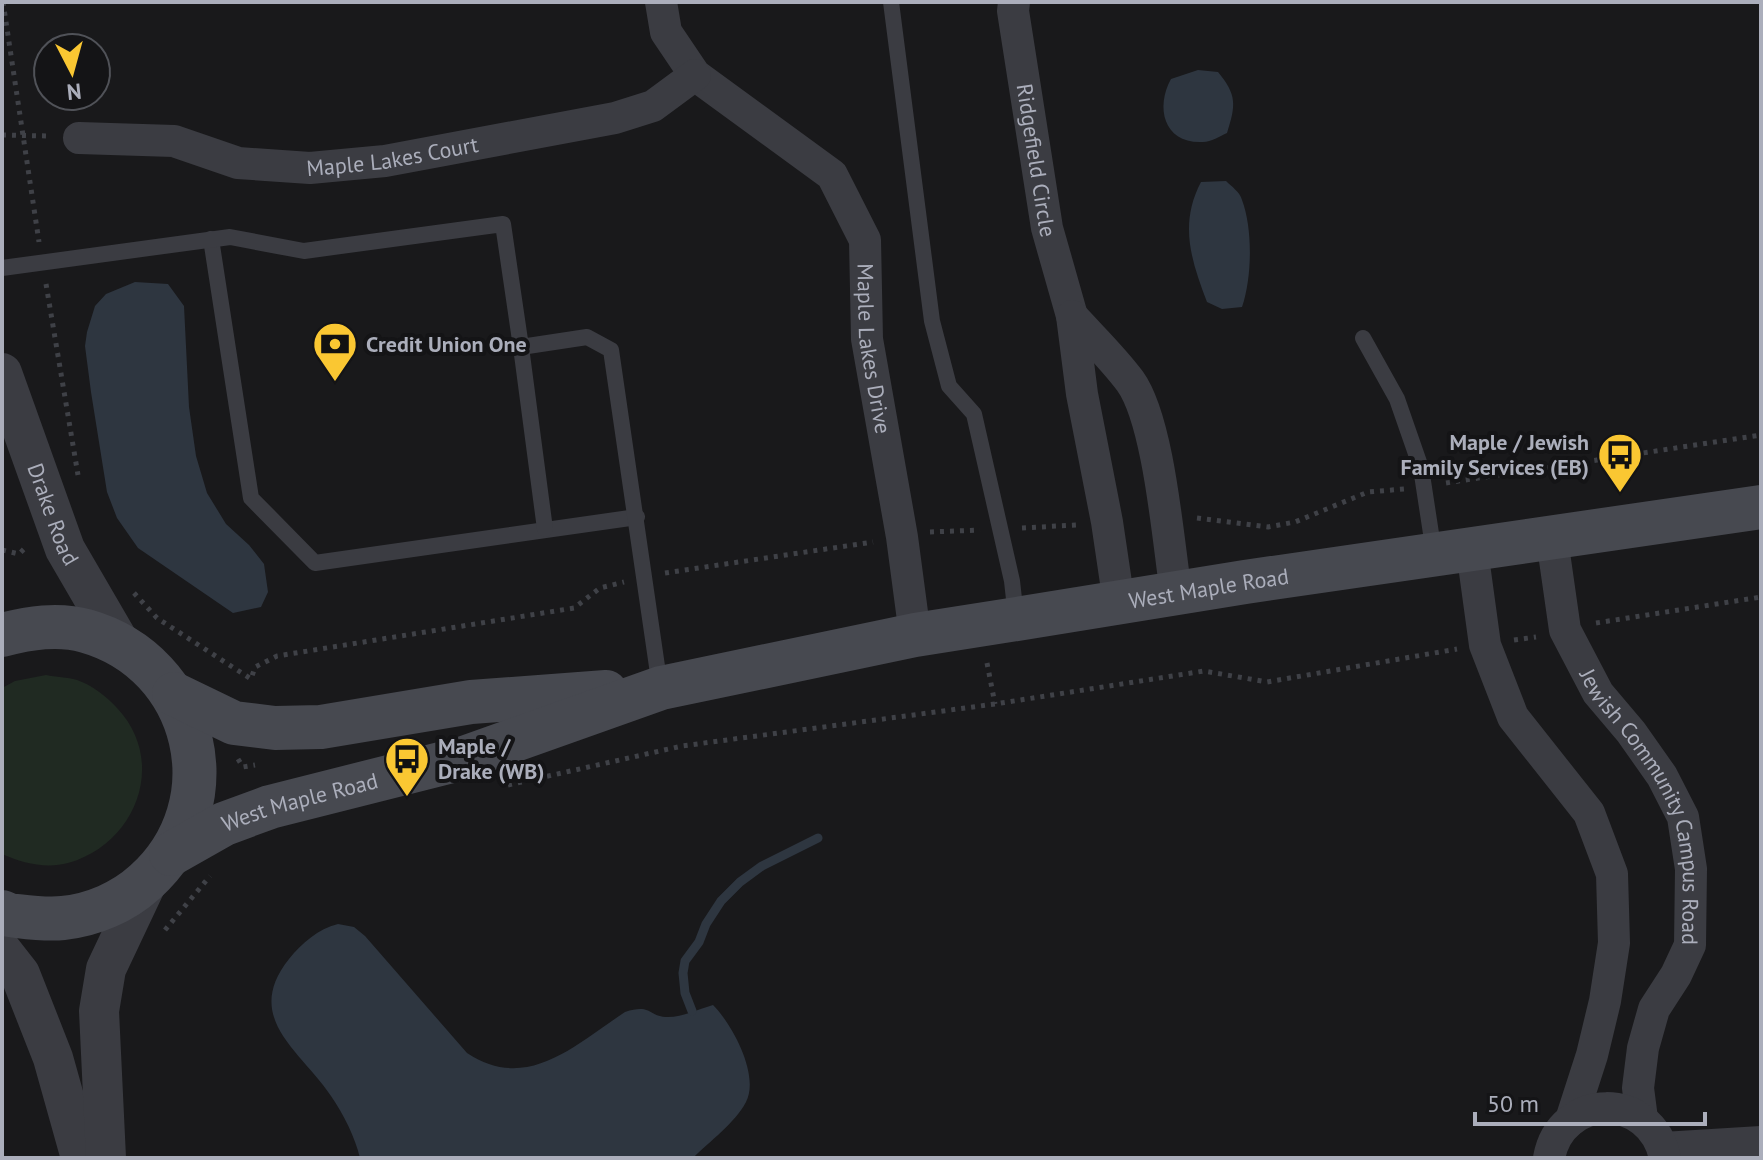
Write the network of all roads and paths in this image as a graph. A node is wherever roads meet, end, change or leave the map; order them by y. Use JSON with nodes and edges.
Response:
{"nodes":[{"id":1,"x":3,"y":2,"type":"edge"},
{"id":2,"x":661,"y":2,"type":"edge"},
{"id":3,"x":891,"y":2,"type":"edge"},
{"id":4,"x":1014,"y":2,"type":"edge"},
{"id":5,"x":695,"y":75,"type":"junction"},
{"id":6,"x":23,"y":134,"type":"junction"},
{"id":7,"x":2,"y":135,"type":"edge"},
{"id":8,"x":79,"y":138,"type":"joint"},
{"id":9,"x":211,"y":239,"type":"junction"},
{"id":10,"x":42,"y":262,"type":"junction"},
{"id":11,"x":2,"y":268,"type":"edge"},
{"id":12,"x":1072,"y":316,"type":"junction"},
{"id":13,"x":1363,"y":338,"type":"dead end"},
{"id":14,"x":521,"y":347,"type":"junction"},
{"id":15,"x":2,"y":373,"type":"edge"},
{"id":16,"x":1761,"y":435,"type":"edge"},
{"id":17,"x":1614,"y":458,"type":"junction"},
{"id":18,"x":80,"y":486,"type":"dead end"},
{"id":19,"x":1424,"y":487,"type":"junction"},
{"id":20,"x":1620,"y":494,"type":"dead end"},
{"id":21,"x":1761,"y":507,"type":"edge"},
{"id":22,"x":1164,"y":516,"type":"junction"},
{"id":23,"x":637,"y":517,"type":"junction"},
{"id":24,"x":1107,"y":522,"type":"junction"},
{"id":25,"x":545,"y":529,"type":"junction"},
{"id":26,"x":1001,"y":529,"type":"junction"},
{"id":27,"x":902,"y":537,"type":"junction"},
{"id":28,"x":1552,"y":539,"type":"junction"},
{"id":29,"x":2,"y":550,"type":"edge"},
{"id":30,"x":10,"y":552,"type":"dead end"},
{"id":31,"x":1453,"y":552,"type":"junction"},
{"id":32,"x":643,"y":577,"type":"junction"},
{"id":33,"x":125,"y":583,"type":"dead end"},
{"id":34,"x":1176,"y":593,"type":"junction"},
{"id":35,"x":1761,"y":597,"type":"edge"},
{"id":36,"x":1119,"y":603,"type":"junction"},
{"id":37,"x":1017,"y":619,"type":"junction"},
{"id":38,"x":1565,"y":630,"type":"junction"},
{"id":39,"x":2,"y":635,"type":"edge"},
{"id":40,"x":915,"y":635,"type":"junction"},
{"id":41,"x":1485,"y":645,"type":"junction"},
{"id":42,"x":122,"y":647,"type":"junction"},
{"id":43,"x":987,"y":663,"type":"dead end"},
{"id":44,"x":661,"y":688,"type":"junction"},
{"id":45,"x":174,"y":694,"type":"junction"},
{"id":46,"x":995,"y":704,"type":"junction"},
{"id":47,"x":500,"y":786,"type":"dead end"},
{"id":48,"x":160,"y":866,"type":"junction"},
{"id":49,"x":215,"y":870,"type":"dead end"},
{"id":50,"x":2,"y":912,"type":"edge"},
{"id":51,"x":163,"y":933,"type":"dead end"},
{"id":52,"x":2,"y":951,"type":"edge"},
{"id":53,"x":1642,"y":1119,"type":"junction"},
{"id":54,"x":1571,"y":1120,"type":"junction"},
{"id":55,"x":1761,"y":1142,"type":"edge"},
{"id":56,"x":1664,"y":1153,"type":"edge"},
{"id":57,"x":81,"y":1158,"type":"edge"},
{"id":58,"x":106,"y":1158,"type":"edge"},
{"id":59,"x":1549,"y":1158,"type":"edge"}],
"edges":[{"from":1,"to":6,"type":"path"},
{"from":2,"to":5,"type":"street","name":"Maple Lakes Drive"},
{"from":3,"to":26,"type":"lane"},
{"from":4,"to":12,"type":"street","name":"Ridgefield Circle"},
{"from":5,"to":8,"type":"street","name":"Maple Lakes Court"},
{"from":5,"to":27,"type":"street","name":"Maple Lakes Drive"},
{"from":6,"to":7,"type":"path"},
{"from":6,"to":8,"type":"path"},
{"from":6,"to":10,"type":"path"},
{"from":9,"to":10,"type":"lane"},
{"from":9,"to":14,"type":"lane"},
{"from":9,"to":25,"type":"lane"},
{"from":10,"to":11,"type":"lane"},
{"from":10,"to":18,"type":"path"},
{"from":12,"to":22,"type":"street","name":"Ridgefield Circle"},
{"from":12,"to":24,"type":"street","name":"Ridgefield Circle"},
{"from":13,"to":19,"type":"lane"},
{"from":14,"to":23,"type":"lane"},
{"from":14,"to":25,"type":"lane"},
{"from":15,"to":42,"type":"street","name":"Drake Road"},
{"from":16,"to":17,"type":"path"},
{"from":17,"to":19,"type":"path"},
{"from":17,"to":20,"type":"path"},
{"from":19,"to":22,"type":"path"},
{"from":19,"to":31,"type":"lane"},
{"from":21,"to":28,"type":"main road","name":"West Maple Road"},
{"from":22,"to":34,"type":"street","name":"Ridgefield Circle"},
{"from":23,"to":25,"type":"lane"},
{"from":23,"to":32,"type":"lane"},
{"from":24,"to":26,"type":"path"},
{"from":24,"to":36,"type":"street","name":"Ridgefield Circle"},
{"from":26,"to":27,"type":"path"},
{"from":26,"to":37,"type":"lane"},
{"from":27,"to":32,"type":"path"},
{"from":27,"to":40,"type":"street","name":"Maple Lakes Drive"},
{"from":28,"to":31,"type":"main road","name":"West Maple Road"},
{"from":28,"to":38,"type":"street","name":"Jewish Community Campus Road"},
{"from":29,"to":30,"type":"path"},
{"from":31,"to":34,"type":"main road","name":"West Maple Road"},
{"from":31,"to":41,"type":"street","name":"Jewish Community Campus Road"},
{"from":32,"to":33,"type":"path"},
{"from":32,"to":44,"type":"lane"},
{"from":34,"to":36,"type":"main road","name":"West Maple Road"},
{"from":35,"to":38,"type":"path"},
{"from":36,"to":37,"type":"main road","name":"West Maple Road"},
{"from":37,"to":40,"type":"main road","name":"West Maple Road"},
{"from":38,"to":41,"type":"path"},
{"from":38,"to":53,"type":"street","name":"Jewish Community Campus Road"},
{"from":39,"to":42,"type":"main road"},
{"from":40,"to":44,"type":"main road","name":"West Maple Road"},
{"from":41,"to":46,"type":"path"},
{"from":41,"to":54,"type":"street","name":"Jewish Community Campus Road"},
{"from":42,"to":45,"type":"main road"},
{"from":43,"to":46,"type":"path"},
{"from":44,"to":45,"type":"main road","name":"West Maple Road"},
{"from":44,"to":48,"type":"main road","name":"West Maple Road"},
{"from":45,"to":48,"type":"main road"},
{"from":46,"to":47,"type":"path"},
{"from":48,"to":50,"type":"main road","name":"West Maple Road"},
{"from":48,"to":58,"type":"street"},
{"from":49,"to":51,"type":"path"},
{"from":52,"to":57,"type":"street"},
{"from":53,"to":54,"type":"street"},
{"from":53,"to":56,"type":"street"},
{"from":54,"to":59,"type":"street","name":"Jewish Community Campus Road"},
{"from":55,"to":56,"type":"street"}]}
